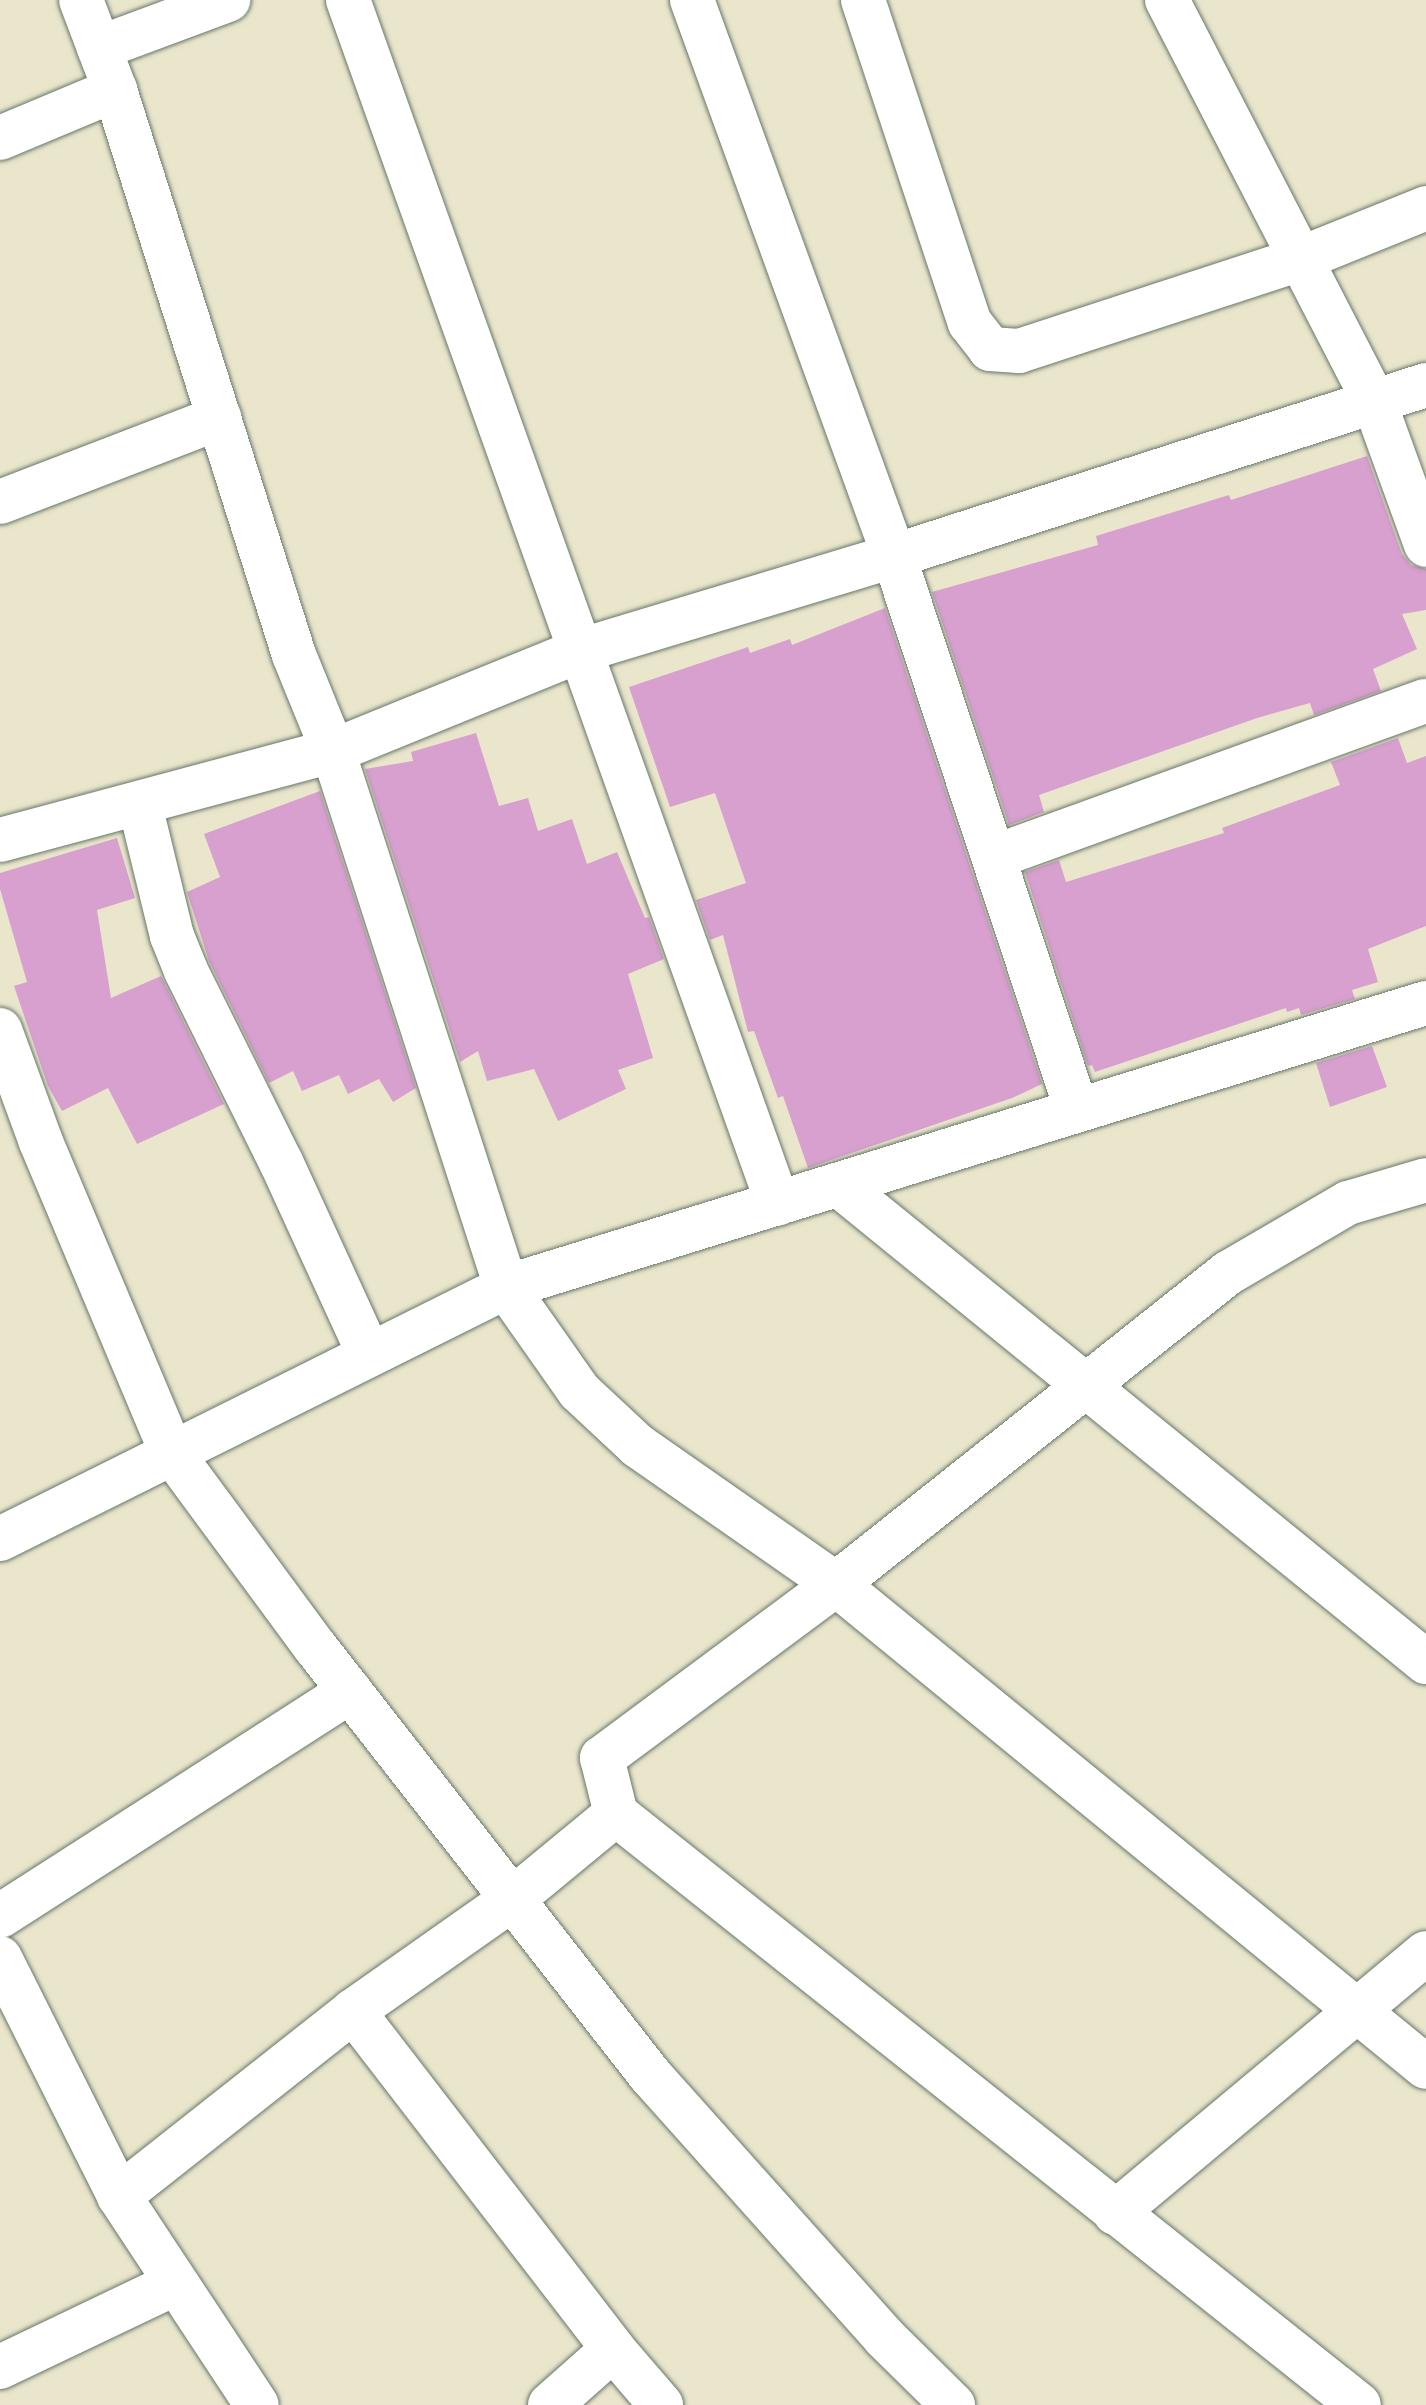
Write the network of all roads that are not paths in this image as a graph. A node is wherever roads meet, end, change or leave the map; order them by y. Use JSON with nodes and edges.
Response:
{"nodes":[{"id":1,"x":81,"y":0,"type":"edge"},
{"id":2,"x":228,"y":0,"type":"edge"},
{"id":3,"x":348,"y":0,"type":"edge"},
{"id":4,"x":692,"y":0,"type":"edge"},
{"id":5,"x":863,"y":0,"type":"edge"},
{"id":6,"x":1167,"y":0,"type":"edge"},
{"id":7,"x":99,"y":48,"type":"junction"},
{"id":8,"x":115,"y":90,"type":"junction"},
{"id":9,"x":0,"y":138,"type":"edge"},
{"id":10,"x":1426,"y":208,"type":"edge"},
{"id":11,"x":1300,"y":259,"type":"junction"},
{"id":12,"x":1426,"y":385,"type":"edge"},
{"id":13,"x":1374,"y":401,"type":"junction"},
{"id":14,"x":219,"y":418,"type":"junction"},
{"id":15,"x":0,"y":502,"type":"edge"},
{"id":16,"x":1426,"y":545,"type":"edge"},
{"id":17,"x":894,"y":556,"type":"junction"},
{"id":18,"x":579,"y":651,"type":"junction"},
{"id":19,"x":1426,"y":701,"type":"edge"},
{"id":20,"x":333,"y":751,"type":"junction"},
{"id":21,"x":140,"y":805,"type":"junction"},
{"id":22,"x":0,"y":840,"type":"edge"},
{"id":23,"x":994,"y":857,"type":"junction"},
{"id":24,"x":1426,"y":1003,"type":"edge"},
{"id":25,"x":0,"y":1030,"type":"edge"},
{"id":26,"x":1077,"y":1111,"type":"junction"},
{"id":27,"x":1426,"y":1180,"type":"edge"},
{"id":28,"x":840,"y":1186,"type":"junction"},
{"id":29,"x":778,"y":1204,"type":"junction"},
{"id":30,"x":506,"y":1287,"type":"junction"},
{"id":31,"x":369,"y":1354,"type":"junction"},
{"id":32,"x":1084,"y":1387,"type":"junction"},
{"id":33,"x":172,"y":1453,"type":"junction"},
{"id":34,"x":0,"y":1539,"type":"edge"},
{"id":35,"x":836,"y":1584,"type":"junction"},
{"id":36,"x":1426,"y":1662,"type":"edge"},
{"id":37,"x":350,"y":1691,"type":"junction"},
{"id":38,"x":616,"y":1814,"type":"junction"},
{"id":39,"x":514,"y":1898,"type":"junction"},
{"id":40,"x":0,"y":1916,"type":"edge"},
{"id":41,"x":1426,"y":1953,"type":"edge"},
{"id":42,"x":0,"y":1958,"type":"edge"},
{"id":43,"x":1357,"y":2010,"type":"junction"},
{"id":44,"x":353,"y":2011,"type":"junction"},
{"id":45,"x":1426,"y":2067,"type":"edge"},
{"id":46,"x":119,"y":2196,"type":"junction"},
{"id":47,"x":1115,"y":2213,"type":"junction"},
{"id":48,"x":174,"y":2284,"type":"junction"},
{"id":49,"x":613,"y":2349,"type":"junction"},
{"id":50,"x":0,"y":2367,"type":"edge"},
{"id":51,"x":257,"y":2405,"type":"edge"},
{"id":52,"x":550,"y":2405,"type":"edge"},
{"id":53,"x":661,"y":2405,"type":"edge"},
{"id":54,"x":953,"y":2405,"type":"edge"},
{"id":55,"x":1359,"y":2405,"type":"edge"}],
"edges":[{"from":1,"to":7,"type":"street"},
{"from":2,"to":7,"type":"street"},
{"from":3,"to":18,"type":"street"},
{"from":4,"to":17,"type":"street"},
{"from":5,"to":11,"type":"street"},
{"from":6,"to":11,"type":"street"},
{"from":7,"to":8,"type":"street"},
{"from":8,"to":9,"type":"street"},
{"from":8,"to":14,"type":"street"},
{"from":10,"to":11,"type":"street"},
{"from":11,"to":13,"type":"street"},
{"from":12,"to":13,"type":"street"},
{"from":13,"to":16,"type":"street"},
{"from":13,"to":17,"type":"street"},
{"from":14,"to":15,"type":"street"},
{"from":14,"to":20,"type":"street"},
{"from":17,"to":18,"type":"street"},
{"from":17,"to":23,"type":"street"},
{"from":18,"to":20,"type":"street"},
{"from":18,"to":29,"type":"street"},
{"from":19,"to":23,"type":"street"},
{"from":20,"to":21,"type":"street"},
{"from":20,"to":30,"type":"street"},
{"from":21,"to":22,"type":"street"},
{"from":21,"to":31,"type":"street"},
{"from":23,"to":26,"type":"street"},
{"from":24,"to":26,"type":"street"},
{"from":25,"to":33,"type":"street"},
{"from":26,"to":28,"type":"street"},
{"from":27,"to":32,"type":"street"},
{"from":28,"to":29,"type":"street"},
{"from":28,"to":32,"type":"street"},
{"from":29,"to":30,"type":"street"},
{"from":30,"to":31,"type":"street"},
{"from":30,"to":35,"type":"street"},
{"from":31,"to":33,"type":"street"},
{"from":32,"to":35,"type":"street"},
{"from":32,"to":36,"type":"street"},
{"from":33,"to":34,"type":"street"},
{"from":33,"to":37,"type":"street"},
{"from":35,"to":38,"type":"street"},
{"from":35,"to":43,"type":"street"},
{"from":37,"to":39,"type":"street"},
{"from":37,"to":40,"type":"street"},
{"from":38,"to":39,"type":"street"},
{"from":38,"to":47,"type":"street"},
{"from":39,"to":44,"type":"street"},
{"from":39,"to":54,"type":"street"},
{"from":41,"to":43,"type":"street"},
{"from":42,"to":46,"type":"street"},
{"from":43,"to":45,"type":"street"},
{"from":43,"to":47,"type":"street"},
{"from":44,"to":46,"type":"street"},
{"from":44,"to":49,"type":"street"},
{"from":46,"to":48,"type":"street"},
{"from":47,"to":55,"type":"street"},
{"from":48,"to":50,"type":"street"},
{"from":48,"to":51,"type":"street"},
{"from":49,"to":52,"type":"street"},
{"from":49,"to":53,"type":"street"}]}
